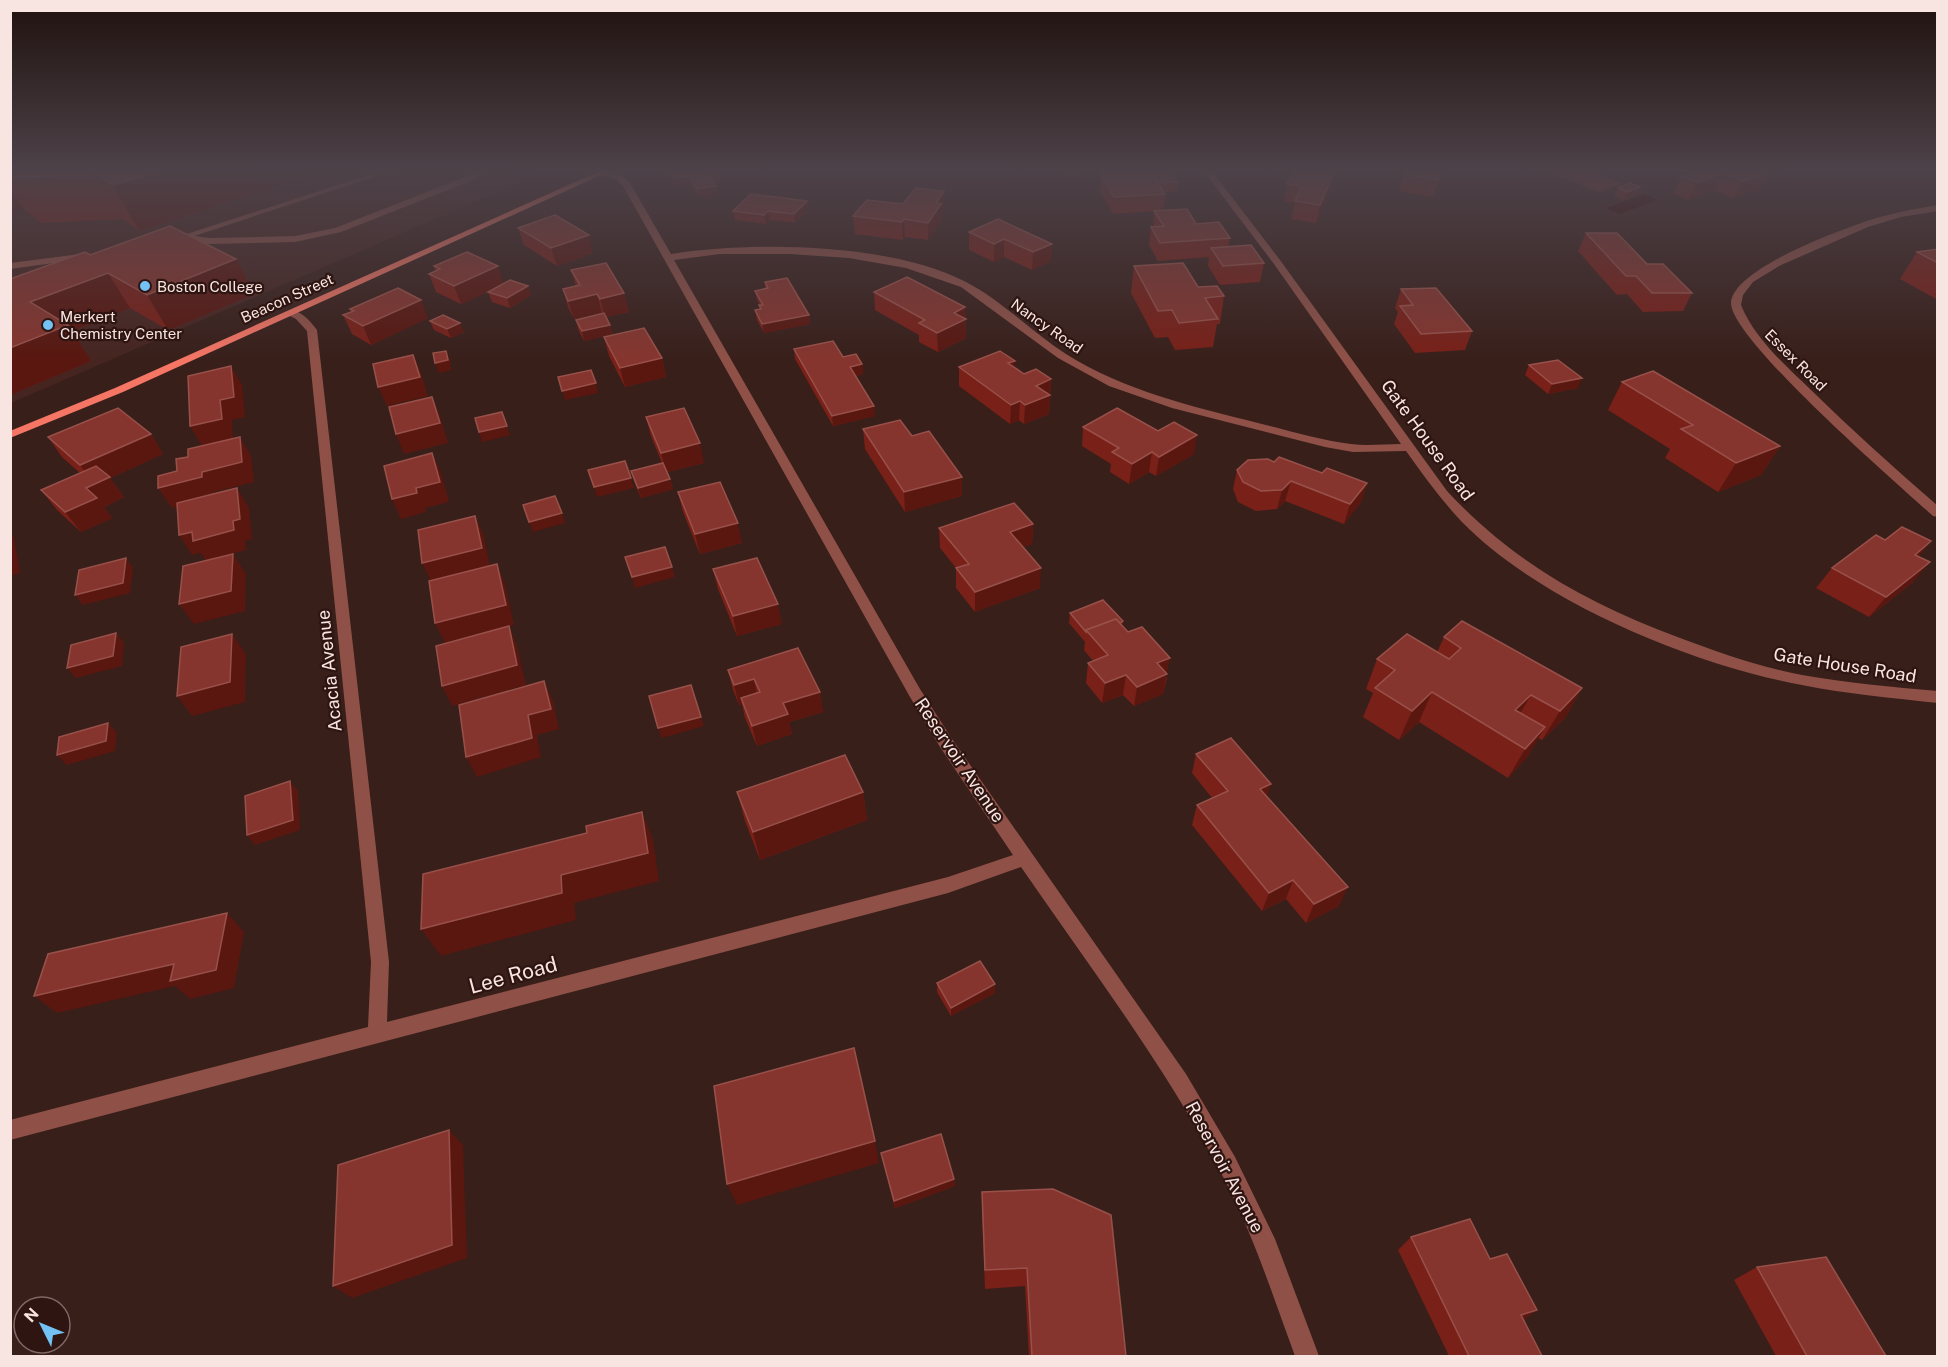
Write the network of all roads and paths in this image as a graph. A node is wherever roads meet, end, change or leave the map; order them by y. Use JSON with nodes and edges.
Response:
{"nodes":[{"id":1,"x":192,"y":234,"type":"edge"},
{"id":2,"x":320,"y":234,"type":"edge"},
{"id":3,"x":467,"y":234,"type":"edge"},
{"id":4,"x":654,"y":234,"type":"edge"},
{"id":5,"x":1256,"y":234,"type":"edge"},
{"id":6,"x":1838,"y":234,"type":"edge"},
{"id":7,"x":182,"y":237,"type":"junction"},
{"id":8,"x":162,"y":243,"type":"edge"},
{"id":9,"x":103,"y":254,"type":"edge"},
{"id":10,"x":667,"y":258,"type":"junction"},
{"id":11,"x":10,"y":266,"type":"edge"},
{"id":12,"x":292,"y":313,"type":"junction"},
{"id":13,"x":10,"y":435,"type":"edge"},
{"id":14,"x":1409,"y":447,"type":"junction"},
{"id":15,"x":1938,"y":513,"type":"edge"},
{"id":16,"x":1938,"y":697,"type":"edge"},
{"id":17,"x":1025,"y":858,"type":"junction"},
{"id":18,"x":377,"y":1034,"type":"junction"},
{"id":19,"x":10,"y":1130,"type":"edge"},
{"id":20,"x":1307,"y":1356,"type":"edge"}],
"edges":[{"from":1,"to":7,"type":"street"},
{"from":2,"to":7,"type":"street"},
{"from":3,"to":12,"type":"main road","name":"Beacon Street"},
{"from":4,"to":10,"type":"street","name":"Reservoir Avenue"},
{"from":5,"to":14,"type":"street","name":"Gate House Road"},
{"from":6,"to":15,"type":"street","name":"Essex Road"},
{"from":7,"to":8,"type":"street"},
{"from":9,"to":11,"type":"street"},
{"from":10,"to":14,"type":"street","name":"Nancy Road"},
{"from":10,"to":17,"type":"street","name":"Reservoir Avenue"},
{"from":12,"to":13,"type":"main road","name":"Beacon Street"},
{"from":12,"to":18,"type":"street","name":"Acacia Avenue"},
{"from":14,"to":16,"type":"street","name":"Gate House Road"},
{"from":17,"to":18,"type":"street","name":"Lee Road"},
{"from":17,"to":20,"type":"street","name":"Reservoir Avenue"},
{"from":18,"to":19,"type":"street","name":"Lee Road"}]}
